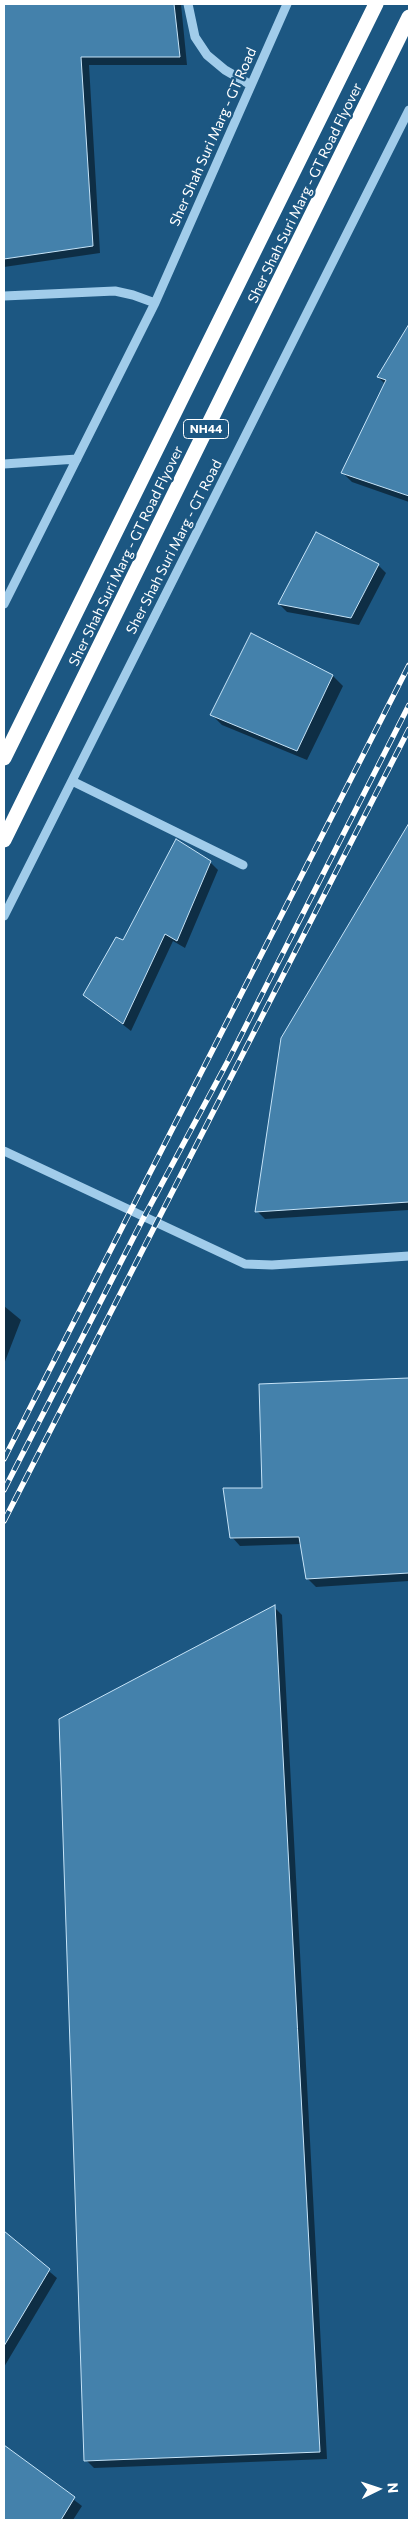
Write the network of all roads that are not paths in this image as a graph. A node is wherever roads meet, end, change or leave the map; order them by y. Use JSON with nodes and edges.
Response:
{"nodes":[{"id":1,"x":188,"y":4,"type":"edge"},
{"id":2,"x":287,"y":4,"type":"edge"},
{"id":3,"x":376,"y":4,"type":"edge"},
{"id":4,"x":409,"y":17,"type":"edge"},
{"id":5,"x":251,"y":86,"type":"junction"},
{"id":6,"x":409,"y":110,"type":"edge"},
{"id":7,"x":4,"y":296,"type":"edge"},
{"id":8,"x":155,"y":303,"type":"junction"},
{"id":9,"x":77,"y":459,"type":"junction"},
{"id":10,"x":4,"y":464,"type":"edge"},
{"id":11,"x":4,"y":604,"type":"edge"},
{"id":12,"x":4,"y":758,"type":"edge"},
{"id":13,"x":72,"y":781,"type":"junction"},
{"id":14,"x":4,"y":840,"type":"edge"},
{"id":15,"x":243,"y":865,"type":"dead end"},
{"id":16,"x":4,"y":916,"type":"edge"},
{"id":17,"x":4,"y":1151,"type":"edge"},
{"id":18,"x":409,"y":1256,"type":"edge"}],
"edges":[{"from":1,"to":5,"type":"street"},
{"from":2,"to":5,"type":"street","name":"Sher Shah Suri Marg - GT Road"},
{"from":3,"to":12,"type":"highway","name":"Sher Shah Suri Marg - GT Road Flyover","number":"NH44"},
{"from":4,"to":14,"type":"highway","name":"Sher Shah Suri Marg - GT Road Flyover","number":"NH44"},
{"from":5,"to":8,"type":"street","name":"Sher Shah Suri Marg - GT Road"},
{"from":6,"to":13,"type":"street","name":"Sher Shah Suri Marg - GT Road"},
{"from":7,"to":8,"type":"street"},
{"from":8,"to":9,"type":"street","name":"Sher Shah Suri Marg - GT Road"},
{"from":9,"to":10,"type":"street"},
{"from":9,"to":11,"type":"street","name":"Sher Shah Suri Marg - GT Road"},
{"from":13,"to":15,"type":"street"},
{"from":13,"to":16,"type":"street","name":"Sher Shah Suri Marg - GT Road"},
{"from":17,"to":18,"type":"street"}]}
